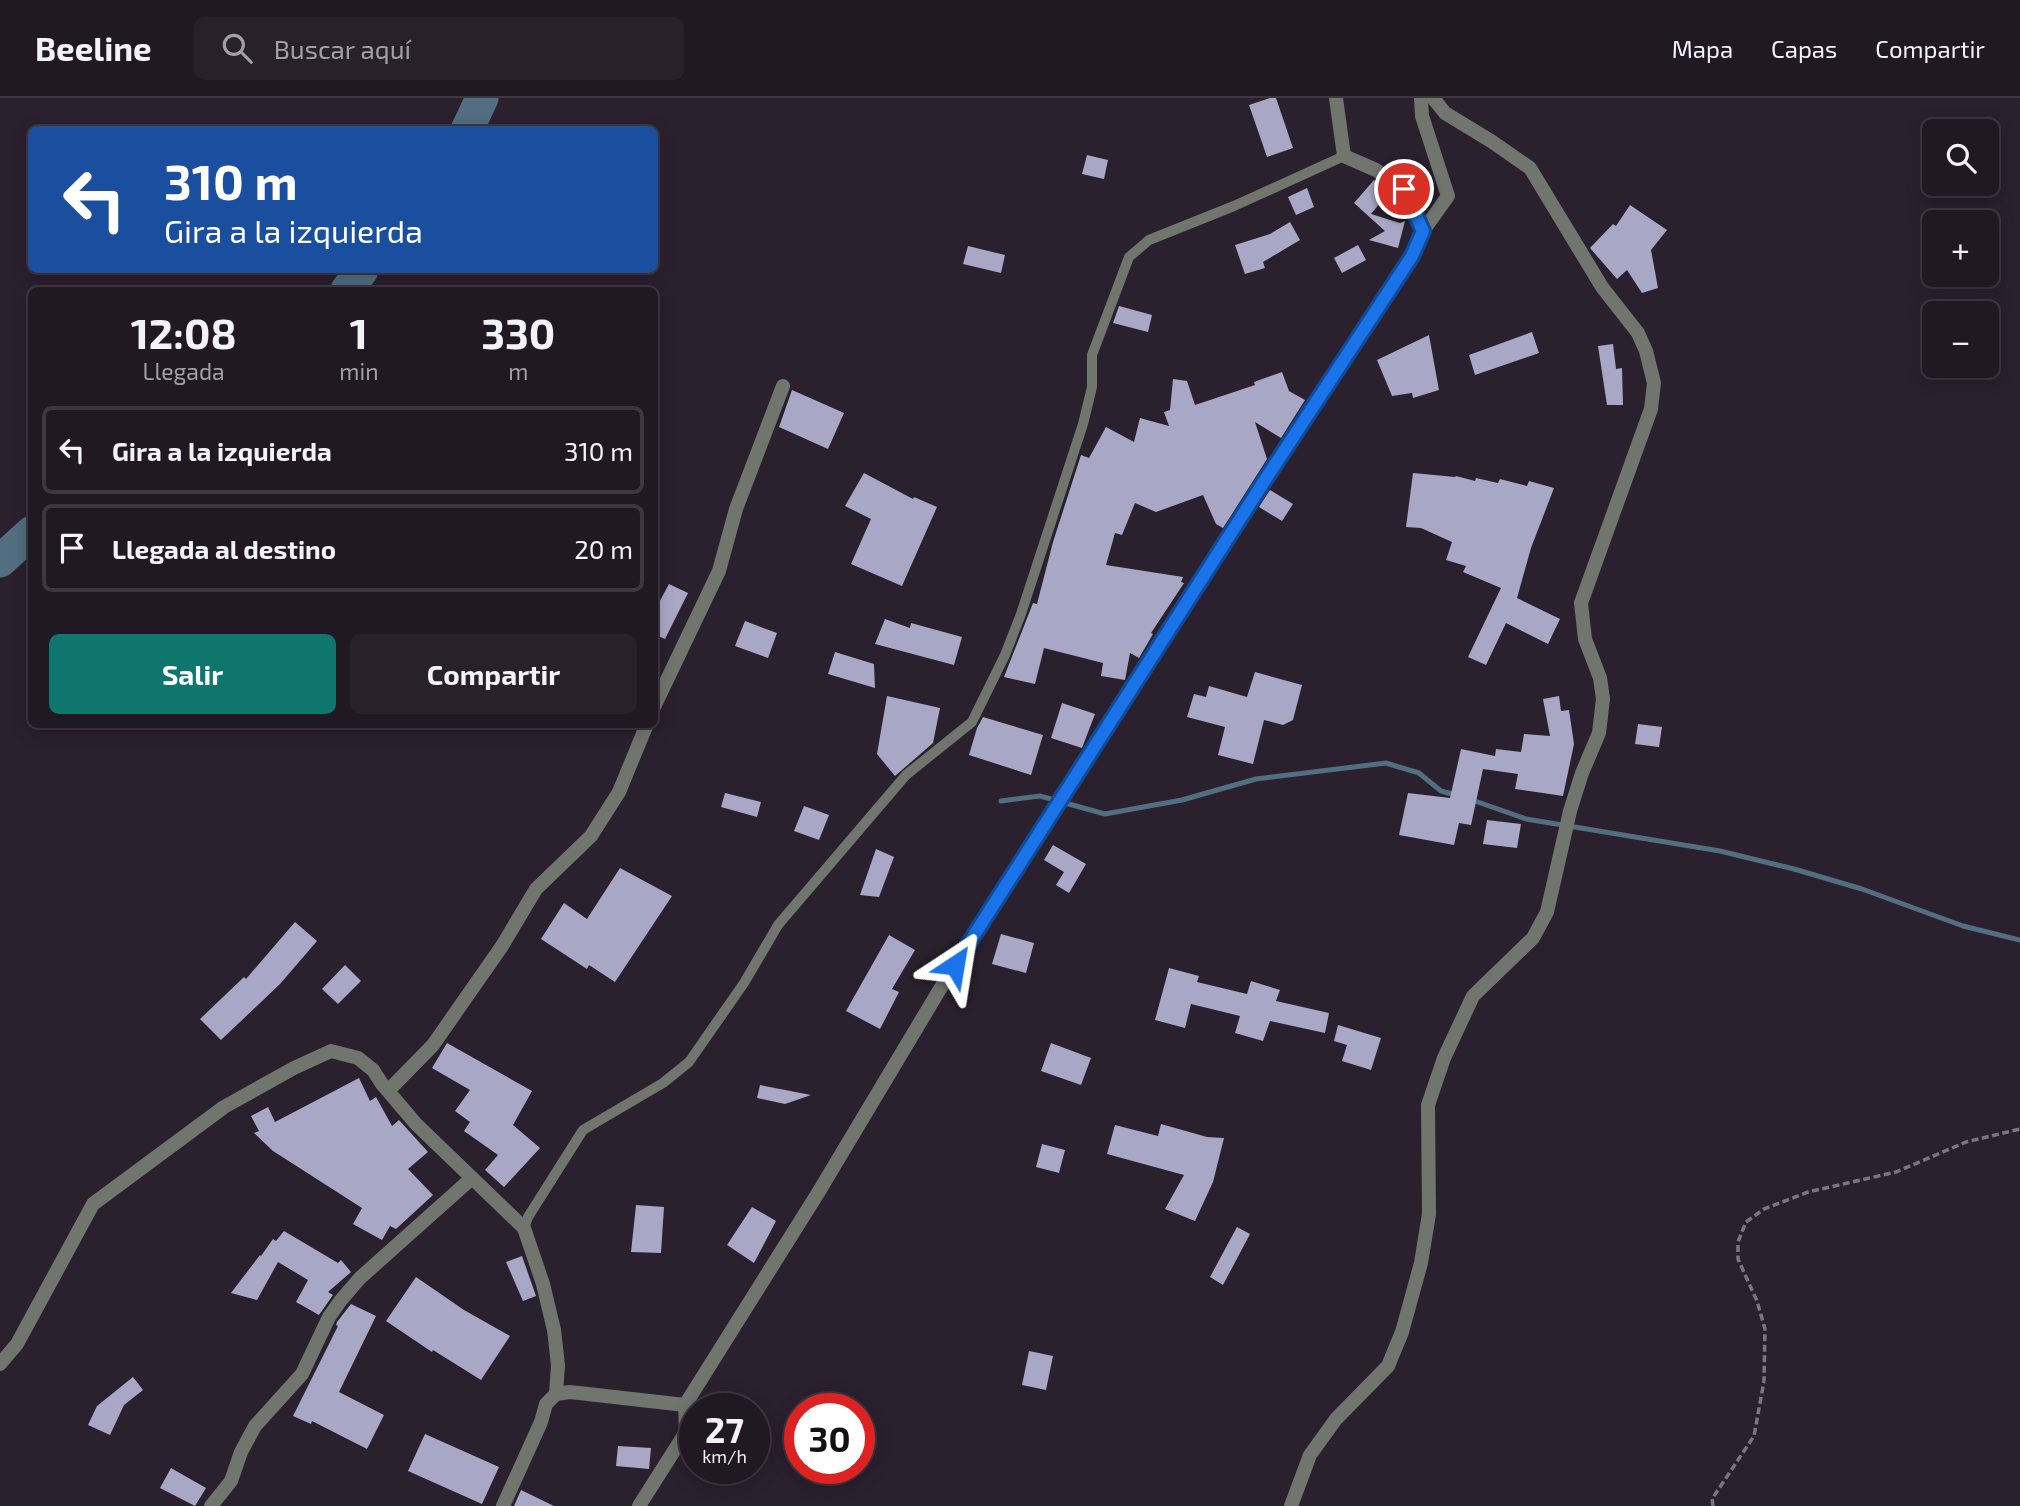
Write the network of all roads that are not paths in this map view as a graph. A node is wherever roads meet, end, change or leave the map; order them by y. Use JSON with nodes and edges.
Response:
{"nodes":[{"id":1,"x":1336,"y":98,"type":"edge"},
{"id":2,"x":1421,"y":98,"type":"edge"},
{"id":3,"x":1433,"y":98,"type":"edge"},
{"id":4,"x":1344,"y":156,"type":"junction"},
{"id":5,"x":1423,"y":231,"type":"junction"},
{"id":6,"x":783,"y":386,"type":"dead end"},
{"id":7,"x":658,"y":699,"type":"edge"},
{"id":8,"x":645,"y":728,"type":"edge"},
{"id":9,"x":389,"y":1090,"type":"junction"},
{"id":10,"x":472,"y":1178,"type":"junction"},
{"id":11,"x":523,"y":1228,"type":"junction"},
{"id":12,"x":0,"y":1364,"type":"edge"},
{"id":13,"x":693,"y":1393,"type":"edge"},
{"id":14,"x":556,"y":1394,"type":"junction"},
{"id":15,"x":679,"y":1404,"type":"edge"},
{"id":16,"x":679,"y":1443,"type":"edge"},
{"id":17,"x":211,"y":1506,"type":"edge"},
{"id":18,"x":503,"y":1506,"type":"edge"},
{"id":19,"x":639,"y":1506,"type":"edge"},
{"id":20,"x":1291,"y":1506,"type":"edge"}],
"edges":[{"from":1,"to":4,"type":"street"},
{"from":2,"to":5,"type":"street"},
{"from":3,"to":20,"type":"street"},
{"from":4,"to":5,"type":"street"},
{"from":4,"to":11,"type":"lane"},
{"from":5,"to":13,"type":"street"},
{"from":6,"to":7,"type":"street"},
{"from":8,"to":9,"type":"street"},
{"from":9,"to":10,"type":"street"},
{"from":9,"to":12,"type":"street"},
{"from":10,"to":11,"type":"street"},
{"from":10,"to":17,"type":"street"},
{"from":11,"to":14,"type":"street"},
{"from":14,"to":15,"type":"street"},
{"from":14,"to":18,"type":"street"},
{"from":16,"to":19,"type":"street"}]}
